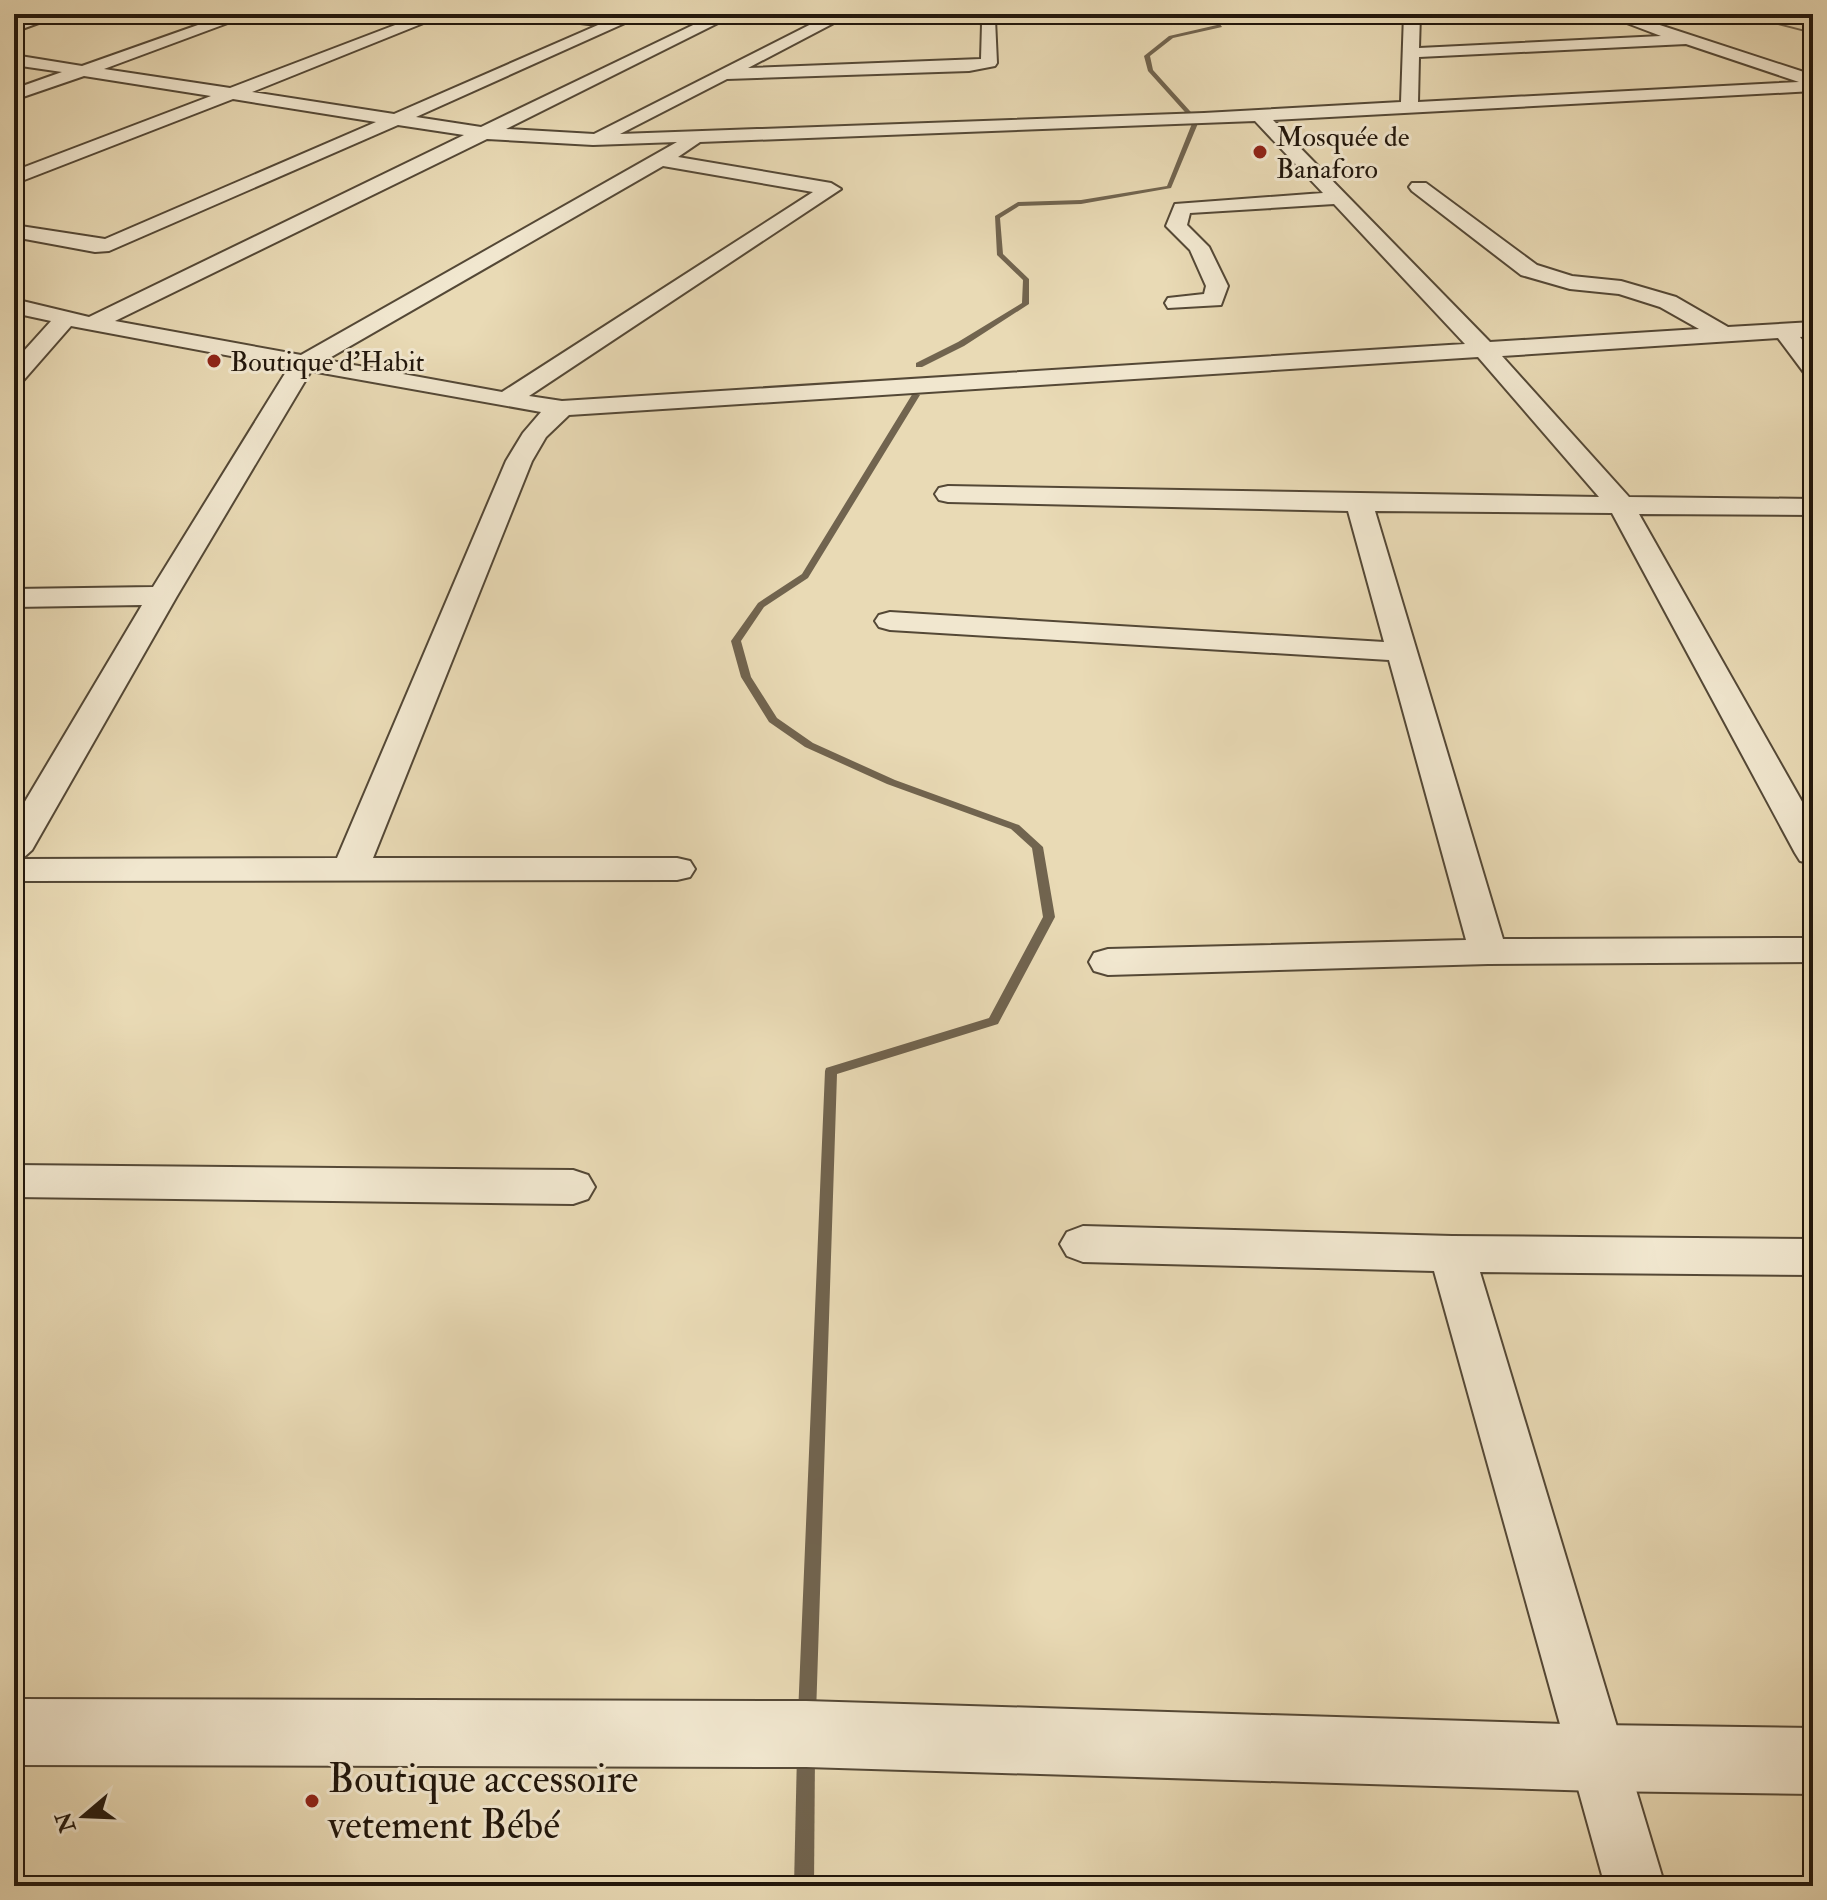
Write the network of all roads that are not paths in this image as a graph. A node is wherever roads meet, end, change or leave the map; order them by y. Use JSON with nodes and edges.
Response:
{"nodes":[{"id":1,"x":55,"y":14,"type":"edge"},
{"id":2,"x":244,"y":14,"type":"edge"},
{"id":3,"x":438,"y":14,"type":"edge"},
{"id":4,"x":545,"y":14,"type":"edge"},
{"id":5,"x":728,"y":14,"type":"edge"},
{"id":6,"x":843,"y":14,"type":"edge"},
{"id":7,"x":964,"y":14,"type":"edge"},
{"id":8,"x":1616,"y":16,"type":"edge"},
{"id":9,"x":1591,"y":19,"type":"dead end"},
{"id":10,"x":617,"y":23,"type":"junction"},
{"id":11,"x":648,"y":23,"type":"edge"},
{"id":12,"x":1417,"y":23,"type":"edge"},
{"id":13,"x":14,"y":27,"type":"edge"},
{"id":14,"x":688,"y":32,"type":"junction"},
{"id":15,"x":719,"y":37,"type":"dead end"},
{"id":16,"x":1693,"y":39,"type":"junction"},
{"id":17,"x":749,"y":41,"type":"dead end"},
{"id":18,"x":780,"y":45,"type":"junction"},
{"id":19,"x":1411,"y":53,"type":"junction"},
{"id":20,"x":14,"y":60,"type":"edge"},
{"id":21,"x":86,"y":70,"type":"junction"},
{"id":22,"x":724,"y":74,"type":"junction"},
{"id":23,"x":1813,"y":83,"type":"edge"},
{"id":24,"x":14,"y":95,"type":"edge"},
{"id":25,"x":234,"y":95,"type":"junction"},
{"id":26,"x":1409,"y":108,"type":"junction"},
{"id":27,"x":1259,"y":115,"type":"junction"},
{"id":28,"x":390,"y":120,"type":"junction"},
{"id":29,"x":483,"y":133,"type":"junction"},
{"id":30,"x":699,"y":138,"type":"junction"},
{"id":31,"x":593,"y":140,"type":"junction"},
{"id":32,"x":658,"y":159,"type":"junction"},
{"id":33,"x":14,"y":178,"type":"edge"},
{"id":34,"x":1419,"y":187,"type":"dead end"},
{"id":35,"x":1340,"y":198,"type":"junction"},
{"id":36,"x":14,"y":231,"type":"edge"},
{"id":37,"x":1176,"y":303,"type":"dead end"},
{"id":38,"x":14,"y":306,"type":"edge"},
{"id":39,"x":66,"y":318,"type":"junction"},
{"id":40,"x":92,"y":324,"type":"junction"},
{"id":41,"x":1813,"y":329,"type":"edge"},
{"id":42,"x":1785,"y":332,"type":"junction"},
{"id":43,"x":1725,"y":335,"type":"junction"},
{"id":44,"x":1484,"y":350,"type":"junction"},
{"id":45,"x":304,"y":363,"type":"junction"},
{"id":46,"x":1813,"y":369,"type":"edge"},
{"id":47,"x":14,"y":377,"type":"edge"},
{"id":48,"x":506,"y":400,"type":"junction"},
{"id":49,"x":562,"y":408,"type":"junction"},
{"id":50,"x":948,"y":494,"type":"dead end"},
{"id":51,"x":1359,"y":503,"type":"junction"},
{"id":52,"x":1621,"y":505,"type":"junction"},
{"id":53,"x":1813,"y":507,"type":"edge"},
{"id":54,"x":162,"y":596,"type":"junction"},
{"id":55,"x":14,"y":598,"type":"edge"},
{"id":56,"x":890,"y":621,"type":"dead end"},
{"id":57,"x":1402,"y":652,"type":"junction"},
{"id":58,"x":14,"y":850,"type":"edge"},
{"id":59,"x":1813,"y":853,"type":"edge"},
{"id":60,"x":677,"y":869,"type":"dead end"},
{"id":61,"x":14,"y":870,"type":"edge"},
{"id":62,"x":350,"y":871,"type":"junction"},
{"id":63,"x":1813,"y":950,"type":"edge"},
{"id":64,"x":1488,"y":952,"type":"junction"},
{"id":65,"x":1108,"y":962,"type":"dead end"},
{"id":66,"x":14,"y":1181,"type":"edge"},
{"id":67,"x":573,"y":1187,"type":"dead end"},
{"id":68,"x":1083,"y":1244,"type":"dead end"},
{"id":69,"x":1452,"y":1254,"type":"junction"},
{"id":70,"x":1813,"y":1257,"type":"edge"},
{"id":71,"x":14,"y":1732,"type":"edge"},
{"id":72,"x":1597,"y":1758,"type":"junction"},
{"id":73,"x":1813,"y":1761,"type":"edge"},
{"id":74,"x":1635,"y":1886,"type":"edge"}],
"edges":[{"from":1,"to":13,"type":"street"},
{"from":2,"to":21,"type":"street"},
{"from":3,"to":25,"type":"street"},
{"from":4,"to":10,"type":"street"},
{"from":5,"to":14,"type":"street"},
{"from":6,"to":18,"type":"street"},
{"from":7,"to":22,"type":"street"},
{"from":8,"to":9,"type":"street"},
{"from":8,"to":16,"type":"street"},
{"from":10,"to":11,"type":"street"},
{"from":10,"to":28,"type":"street"},
{"from":11,"to":14,"type":"street"},
{"from":12,"to":19,"type":"street"},
{"from":14,"to":15,"type":"street"},
{"from":14,"to":29,"type":"street"},
{"from":16,"to":19,"type":"street"},
{"from":16,"to":23,"type":"street"},
{"from":17,"to":18,"type":"street"},
{"from":18,"to":22,"type":"street"},
{"from":19,"to":26,"type":"street"},
{"from":20,"to":21,"type":"street"},
{"from":21,"to":24,"type":"street"},
{"from":21,"to":25,"type":"street"},
{"from":22,"to":31,"type":"street"},
{"from":23,"to":26,"type":"street"},
{"from":25,"to":28,"type":"street"},
{"from":25,"to":33,"type":"street"},
{"from":26,"to":27,"type":"street"},
{"from":27,"to":30,"type":"street"},
{"from":27,"to":35,"type":"street"},
{"from":28,"to":29,"type":"street"},
{"from":28,"to":36,"type":"street"},
{"from":29,"to":31,"type":"street"},
{"from":29,"to":40,"type":"street"},
{"from":30,"to":31,"type":"street"},
{"from":30,"to":32,"type":"street"},
{"from":32,"to":45,"type":"street"},
{"from":32,"to":48,"type":"street"},
{"from":34,"to":43,"type":"street"},
{"from":35,"to":37,"type":"street"},
{"from":35,"to":44,"type":"street"},
{"from":38,"to":39,"type":"street"},
{"from":39,"to":40,"type":"street"},
{"from":39,"to":47,"type":"street"},
{"from":40,"to":45,"type":"street"},
{"from":41,"to":42,"type":"street"},
{"from":42,"to":43,"type":"street"},
{"from":42,"to":46,"type":"street"},
{"from":43,"to":44,"type":"street"},
{"from":44,"to":49,"type":"street"},
{"from":44,"to":52,"type":"street"},
{"from":45,"to":48,"type":"street"},
{"from":45,"to":54,"type":"street"},
{"from":48,"to":49,"type":"street"},
{"from":49,"to":62,"type":"street"},
{"from":50,"to":51,"type":"street"},
{"from":51,"to":52,"type":"street"},
{"from":51,"to":57,"type":"street"},
{"from":52,"to":53,"type":"street"},
{"from":52,"to":59,"type":"street"},
{"from":54,"to":55,"type":"street"},
{"from":54,"to":58,"type":"street"},
{"from":56,"to":57,"type":"street"},
{"from":57,"to":64,"type":"street"},
{"from":60,"to":62,"type":"street"},
{"from":61,"to":62,"type":"street"},
{"from":63,"to":64,"type":"street"},
{"from":64,"to":65,"type":"street"},
{"from":66,"to":67,"type":"street"},
{"from":68,"to":69,"type":"street"},
{"from":69,"to":70,"type":"street"},
{"from":69,"to":72,"type":"street"},
{"from":71,"to":72,"type":"street"},
{"from":72,"to":73,"type":"street"},
{"from":72,"to":74,"type":"street"}]}
